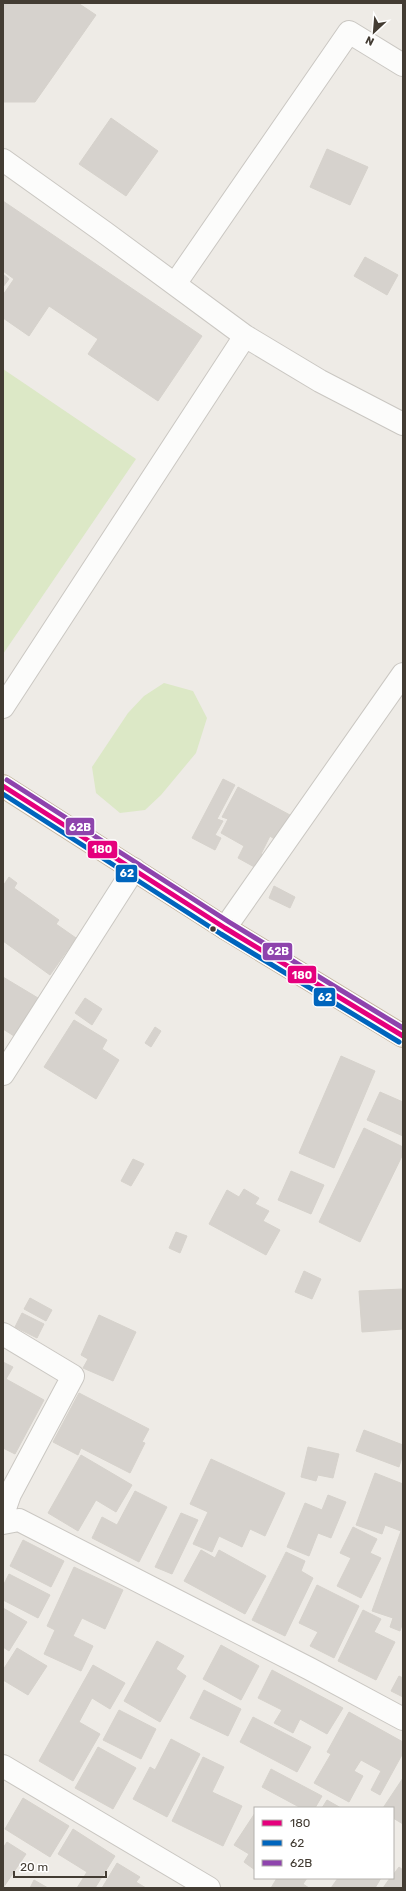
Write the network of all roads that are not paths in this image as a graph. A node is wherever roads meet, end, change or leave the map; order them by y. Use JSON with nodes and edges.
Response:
{"nodes":[{"id":1,"x":403,"y":65,"type":"edge"},
{"id":2,"x":3,"y":160,"type":"edge"},
{"id":3,"x":175,"y":284,"type":"junction"},
{"id":4,"x":245,"y":336,"type":"junction"},
{"id":5,"x":403,"y":424,"type":"edge"},
{"id":6,"x":403,"y":674,"type":"edge"},
{"id":7,"x":3,"y":707,"type":"edge"},
{"id":8,"x":3,"y":786,"type":"edge"},
{"id":9,"x":134,"y":869,"type":"junction"},
{"id":10,"x":225,"y":928,"type":"junction"},
{"id":11,"x":403,"y":1036,"type":"edge"},
{"id":12,"x":3,"y":1074,"type":"edge"},
{"id":13,"x":3,"y":1334,"type":"edge"},
{"id":14,"x":3,"y":1514,"type":"edge"},
{"id":15,"x":3,"y":1523,"type":"edge"},
{"id":16,"x":403,"y":1719,"type":"edge"},
{"id":17,"x":3,"y":1766,"type":"edge"},
{"id":18,"x":208,"y":1888,"type":"edge"}],
"edges":[{"from":1,"to":3,"type":"street"},
{"from":2,"to":3,"type":"street"},
{"from":3,"to":4,"type":"street"},
{"from":4,"to":5,"type":"street"},
{"from":4,"to":7,"type":"street"},
{"from":6,"to":10,"type":"street"},
{"from":8,"to":9,"type":"highway"},
{"from":9,"to":10,"type":"highway"},
{"from":9,"to":12,"type":"street"},
{"from":10,"to":11,"type":"highway"},
{"from":13,"to":14,"type":"street"},
{"from":15,"to":16,"type":"street"},
{"from":17,"to":18,"type":"street"}]}
